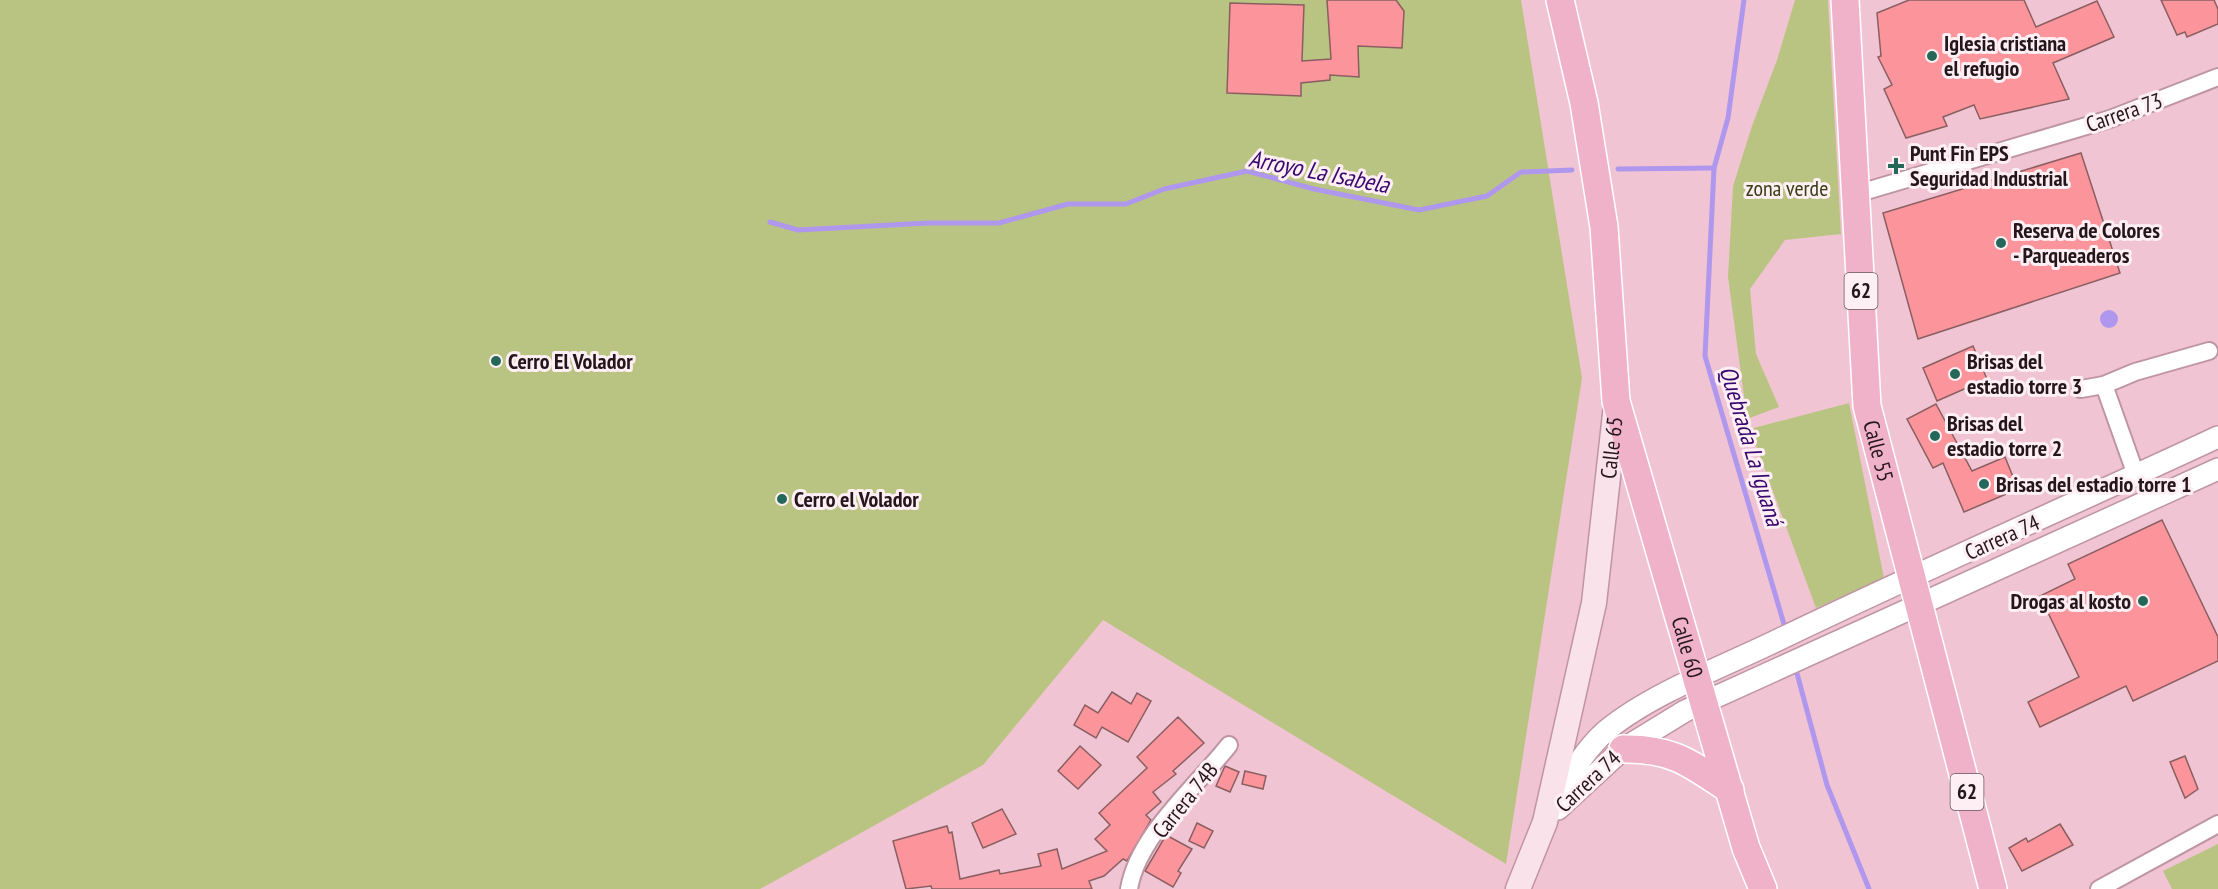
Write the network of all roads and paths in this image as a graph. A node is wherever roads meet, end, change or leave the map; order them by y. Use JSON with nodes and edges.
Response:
{"nodes":[{"id":1,"x":1560,"y":0,"type":"edge"},
{"id":2,"x":1845,"y":0,"type":"edge"},
{"id":3,"x":2218,"y":77,"type":"edge"},
{"id":4,"x":1856,"y":194,"type":"junction"},
{"id":5,"x":2209,"y":351,"type":"dead end"},
{"id":6,"x":2104,"y":385,"type":"junction"},
{"id":7,"x":2081,"y":389,"type":"dead end"},
{"id":8,"x":1616,"y":401,"type":"junction"},
{"id":9,"x":2218,"y":437,"type":"edge"},
{"id":10,"x":2218,"y":469,"type":"edge"},
{"id":11,"x":2136,"y":475,"type":"junction"},
{"id":12,"x":1911,"y":576,"type":"junction"},
{"id":13,"x":1918,"y":605,"type":"junction"},
{"id":14,"x":1701,"y":691,"type":"junction"},
{"id":15,"x":1229,"y":745,"type":"dead end"},
{"id":16,"x":1623,"y":749,"type":"junction"},
{"id":17,"x":1730,"y":790,"type":"junction"},
{"id":18,"x":1545,"y":822,"type":"junction"},
{"id":19,"x":2218,"y":824,"type":"edge"},
{"id":20,"x":1129,"y":889,"type":"edge"},
{"id":21,"x":1518,"y":889,"type":"edge"},
{"id":22,"x":1763,"y":889,"type":"edge"},
{"id":23,"x":1993,"y":889,"type":"edge"},
{"id":24,"x":2099,"y":889,"type":"edge"}],
"edges":[{"from":1,"to":8,"type":"highway","name":"Calle 65"},
{"from":2,"to":4,"type":"highway","name":"Calle 55","number":"62"},
{"from":3,"to":4,"type":"street","name":"Carrera 73"},
{"from":4,"to":12,"type":"highway","name":"Calle 55","number":"62"},
{"from":5,"to":6,"type":"street"},
{"from":6,"to":7,"type":"street"},
{"from":6,"to":11,"type":"street"},
{"from":8,"to":14,"type":"highway","name":"Calle 60"},
{"from":8,"to":18,"type":"main road","name":"Calle 65"},
{"from":9,"to":11,"type":"street","name":"Carrera 74"},
{"from":10,"to":13,"type":"street","name":"Carrera 74"},
{"from":11,"to":12,"type":"street","name":"Carrera 74"},
{"from":12,"to":13,"type":"highway","name":"Calle 55","number":"62"},
{"from":12,"to":14,"type":"street","name":"Carrera 74"},
{"from":13,"to":14,"type":"street","name":"Carrera 74"},
{"from":13,"to":23,"type":"highway","name":"Calle 55","number":"62"},
{"from":14,"to":16,"type":"street","name":"Carrera 74"},
{"from":14,"to":17,"type":"highway","name":"Calle 60"},
{"from":14,"to":18,"type":"street","name":"Carrera 74"},
{"from":15,"to":20,"type":"street","name":"Carrera 74B"},
{"from":16,"to":17,"type":"highway"},
{"from":16,"to":18,"type":"street","name":"Carrera 74"},
{"from":17,"to":22,"type":"highway","name":"Calle 60"},
{"from":18,"to":21,"type":"main road","name":"Calle 65"},
{"from":19,"to":24,"type":"street"}]}
